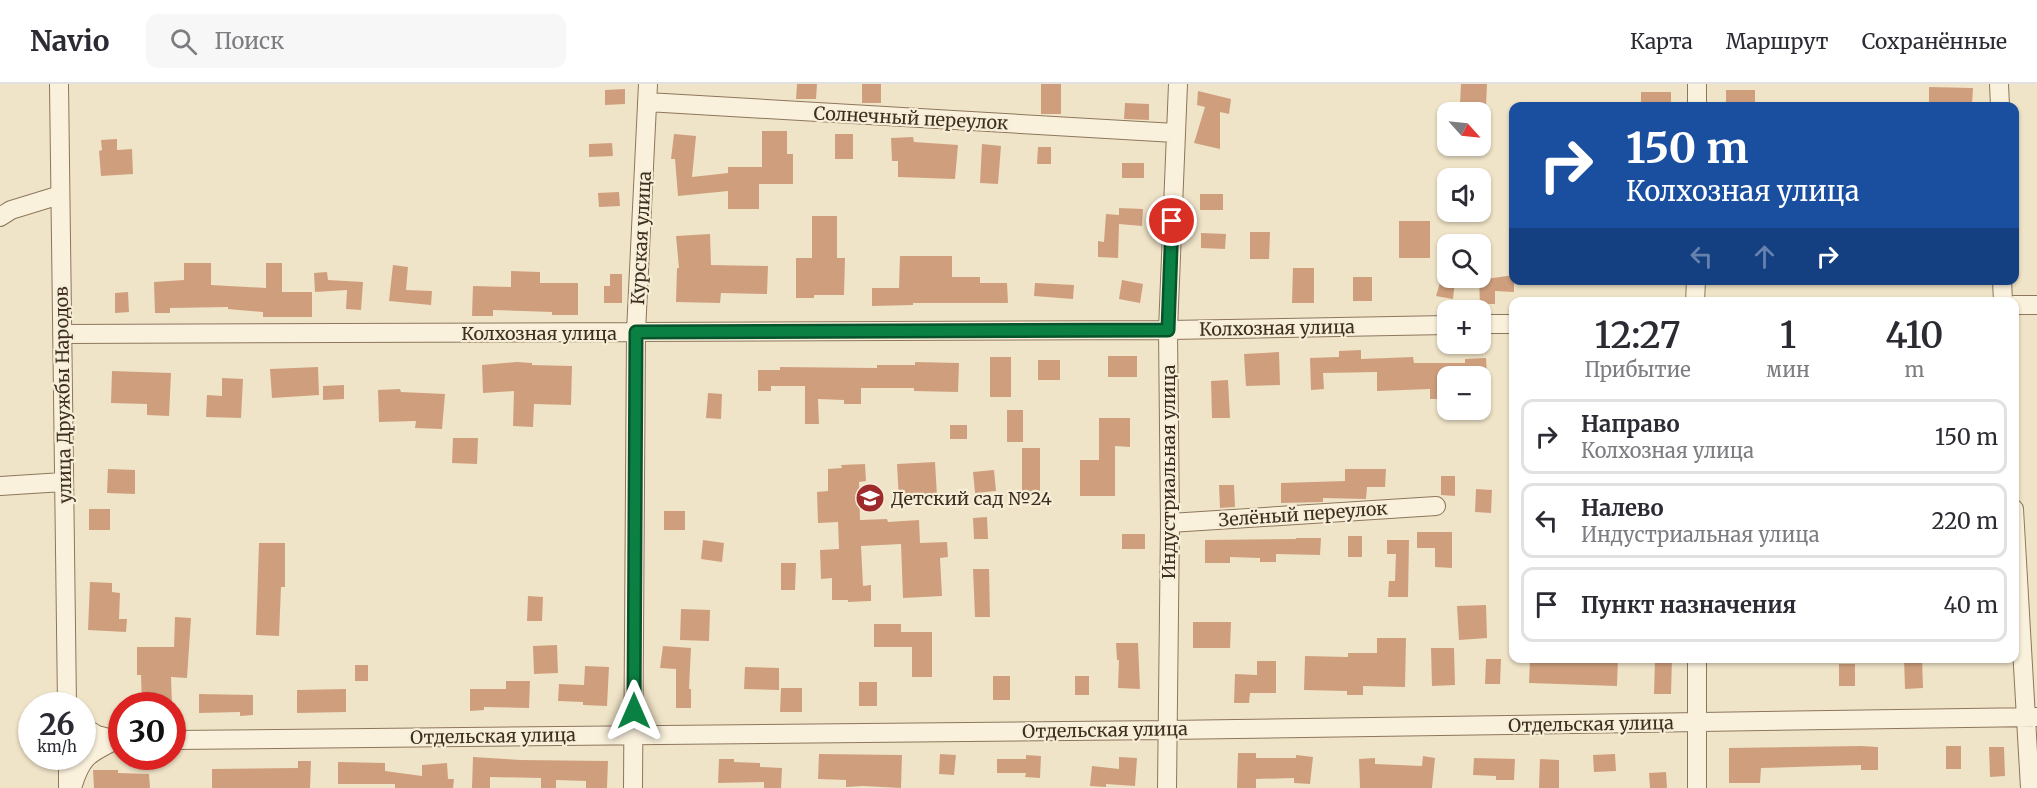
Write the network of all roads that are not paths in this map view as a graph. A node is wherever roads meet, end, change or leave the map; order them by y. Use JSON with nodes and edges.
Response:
{"nodes":[{"id":1,"x":59,"y":84,"type":"edge"},
{"id":2,"x":1178,"y":84,"type":"edge"},
{"id":3,"x":1697,"y":84,"type":"edge"},
{"id":4,"x":1999,"y":84,"type":"edge"},
{"id":5,"x":647,"y":93,"type":"edge"},
{"id":6,"x":1697,"y":102,"type":"edge"},
{"id":7,"x":2000,"y":102,"type":"edge"},
{"id":8,"x":1175,"y":133,"type":"junction"},
{"id":9,"x":60,"y":195,"type":"junction"},
{"id":10,"x":0,"y":217,"type":"edge"},
{"id":11,"x":2019,"y":305,"type":"edge"},
{"id":12,"x":2037,"y":305,"type":"edge"},
{"id":13,"x":1491,"y":324,"type":"edge"},
{"id":14,"x":1509,"y":324,"type":"edge"},
{"id":15,"x":1437,"y":325,"type":"edge"},
{"id":16,"x":1168,"y":330,"type":"junction"},
{"id":17,"x":636,"y":332,"type":"junction"},
{"id":18,"x":62,"y":334,"type":"junction"},
{"id":19,"x":63,"y":482,"type":"junction"},
{"id":20,"x":0,"y":486,"type":"edge"},
{"id":21,"x":1436,"y":506,"type":"dead end"},
{"id":22,"x":1170,"y":523,"type":"junction"},
{"id":23,"x":2019,"y":567,"type":"edge"},
{"id":24,"x":1697,"y":663,"type":"edge"},
{"id":25,"x":67,"y":692,"type":"edge"},
{"id":26,"x":2032,"y":717,"type":"edge"},
{"id":27,"x":1698,"y":723,"type":"junction"},
{"id":28,"x":1167,"y":730,"type":"junction"},
{"id":29,"x":634,"y":735,"type":"junction"},
{"id":30,"x":186,"y":740,"type":"edge"},
{"id":31,"x":108,"y":745,"type":"edge"},
{"id":32,"x":69,"y":770,"type":"edge"},
{"id":33,"x":70,"y":788,"type":"edge"},
{"id":34,"x":633,"y":788,"type":"edge"},
{"id":35,"x":1167,"y":788,"type":"edge"},
{"id":36,"x":1697,"y":788,"type":"edge"},
{"id":37,"x":2030,"y":788,"type":"edge"}],
"edges":[{"from":1,"to":9,"type":"street","name":"улица Дружбы Народов"},
{"from":2,"to":8,"type":"street","name":"Индустриальная улица"},
{"from":3,"to":6,"type":"street"},
{"from":4,"to":7,"type":"street"},
{"from":5,"to":8,"type":"street","name":"Солнечный переулок"},
{"from":5,"to":17,"type":"street","name":"Курская улица"},
{"from":8,"to":16,"type":"street","name":"Индустриальная улица"},
{"from":9,"to":10,"type":"street"},
{"from":9,"to":18,"type":"street","name":"улица Дружбы Народов"},
{"from":11,"to":12,"type":"street"},
{"from":13,"to":14,"type":"street"},
{"from":15,"to":16,"type":"street","name":"Колхозная улица"},
{"from":16,"to":17,"type":"street","name":"Колхозная улица"},
{"from":16,"to":22,"type":"street","name":"Индустриальная улица"},
{"from":17,"to":18,"type":"street","name":"Колхозная улица"},
{"from":17,"to":29,"type":"street","name":"Курская улица"},
{"from":18,"to":19,"type":"street","name":"улица Дружбы Народов"},
{"from":19,"to":20,"type":"street"},
{"from":19,"to":25,"type":"street","name":"улица Дружбы Народов"},
{"from":21,"to":22,"type":"street","name":"Зелёный переулок"},
{"from":22,"to":28,"type":"street","name":"Индустриальная улица"},
{"from":23,"to":26,"type":"street"},
{"from":24,"to":27,"type":"street"},
{"from":26,"to":27,"type":"street","name":"Отдельская улица"},
{"from":26,"to":37,"type":"street"},
{"from":27,"to":28,"type":"street","name":"Отдельская улица"},
{"from":27,"to":36,"type":"street"},
{"from":28,"to":29,"type":"street","name":"Отдельская улица"},
{"from":28,"to":35,"type":"street","name":"Индустриальная улица"},
{"from":29,"to":30,"type":"street","name":"Отдельская улица"},
{"from":29,"to":34,"type":"street","name":"Курская улица"},
{"from":31,"to":33,"type":"street"},
{"from":32,"to":33,"type":"street"}]}
